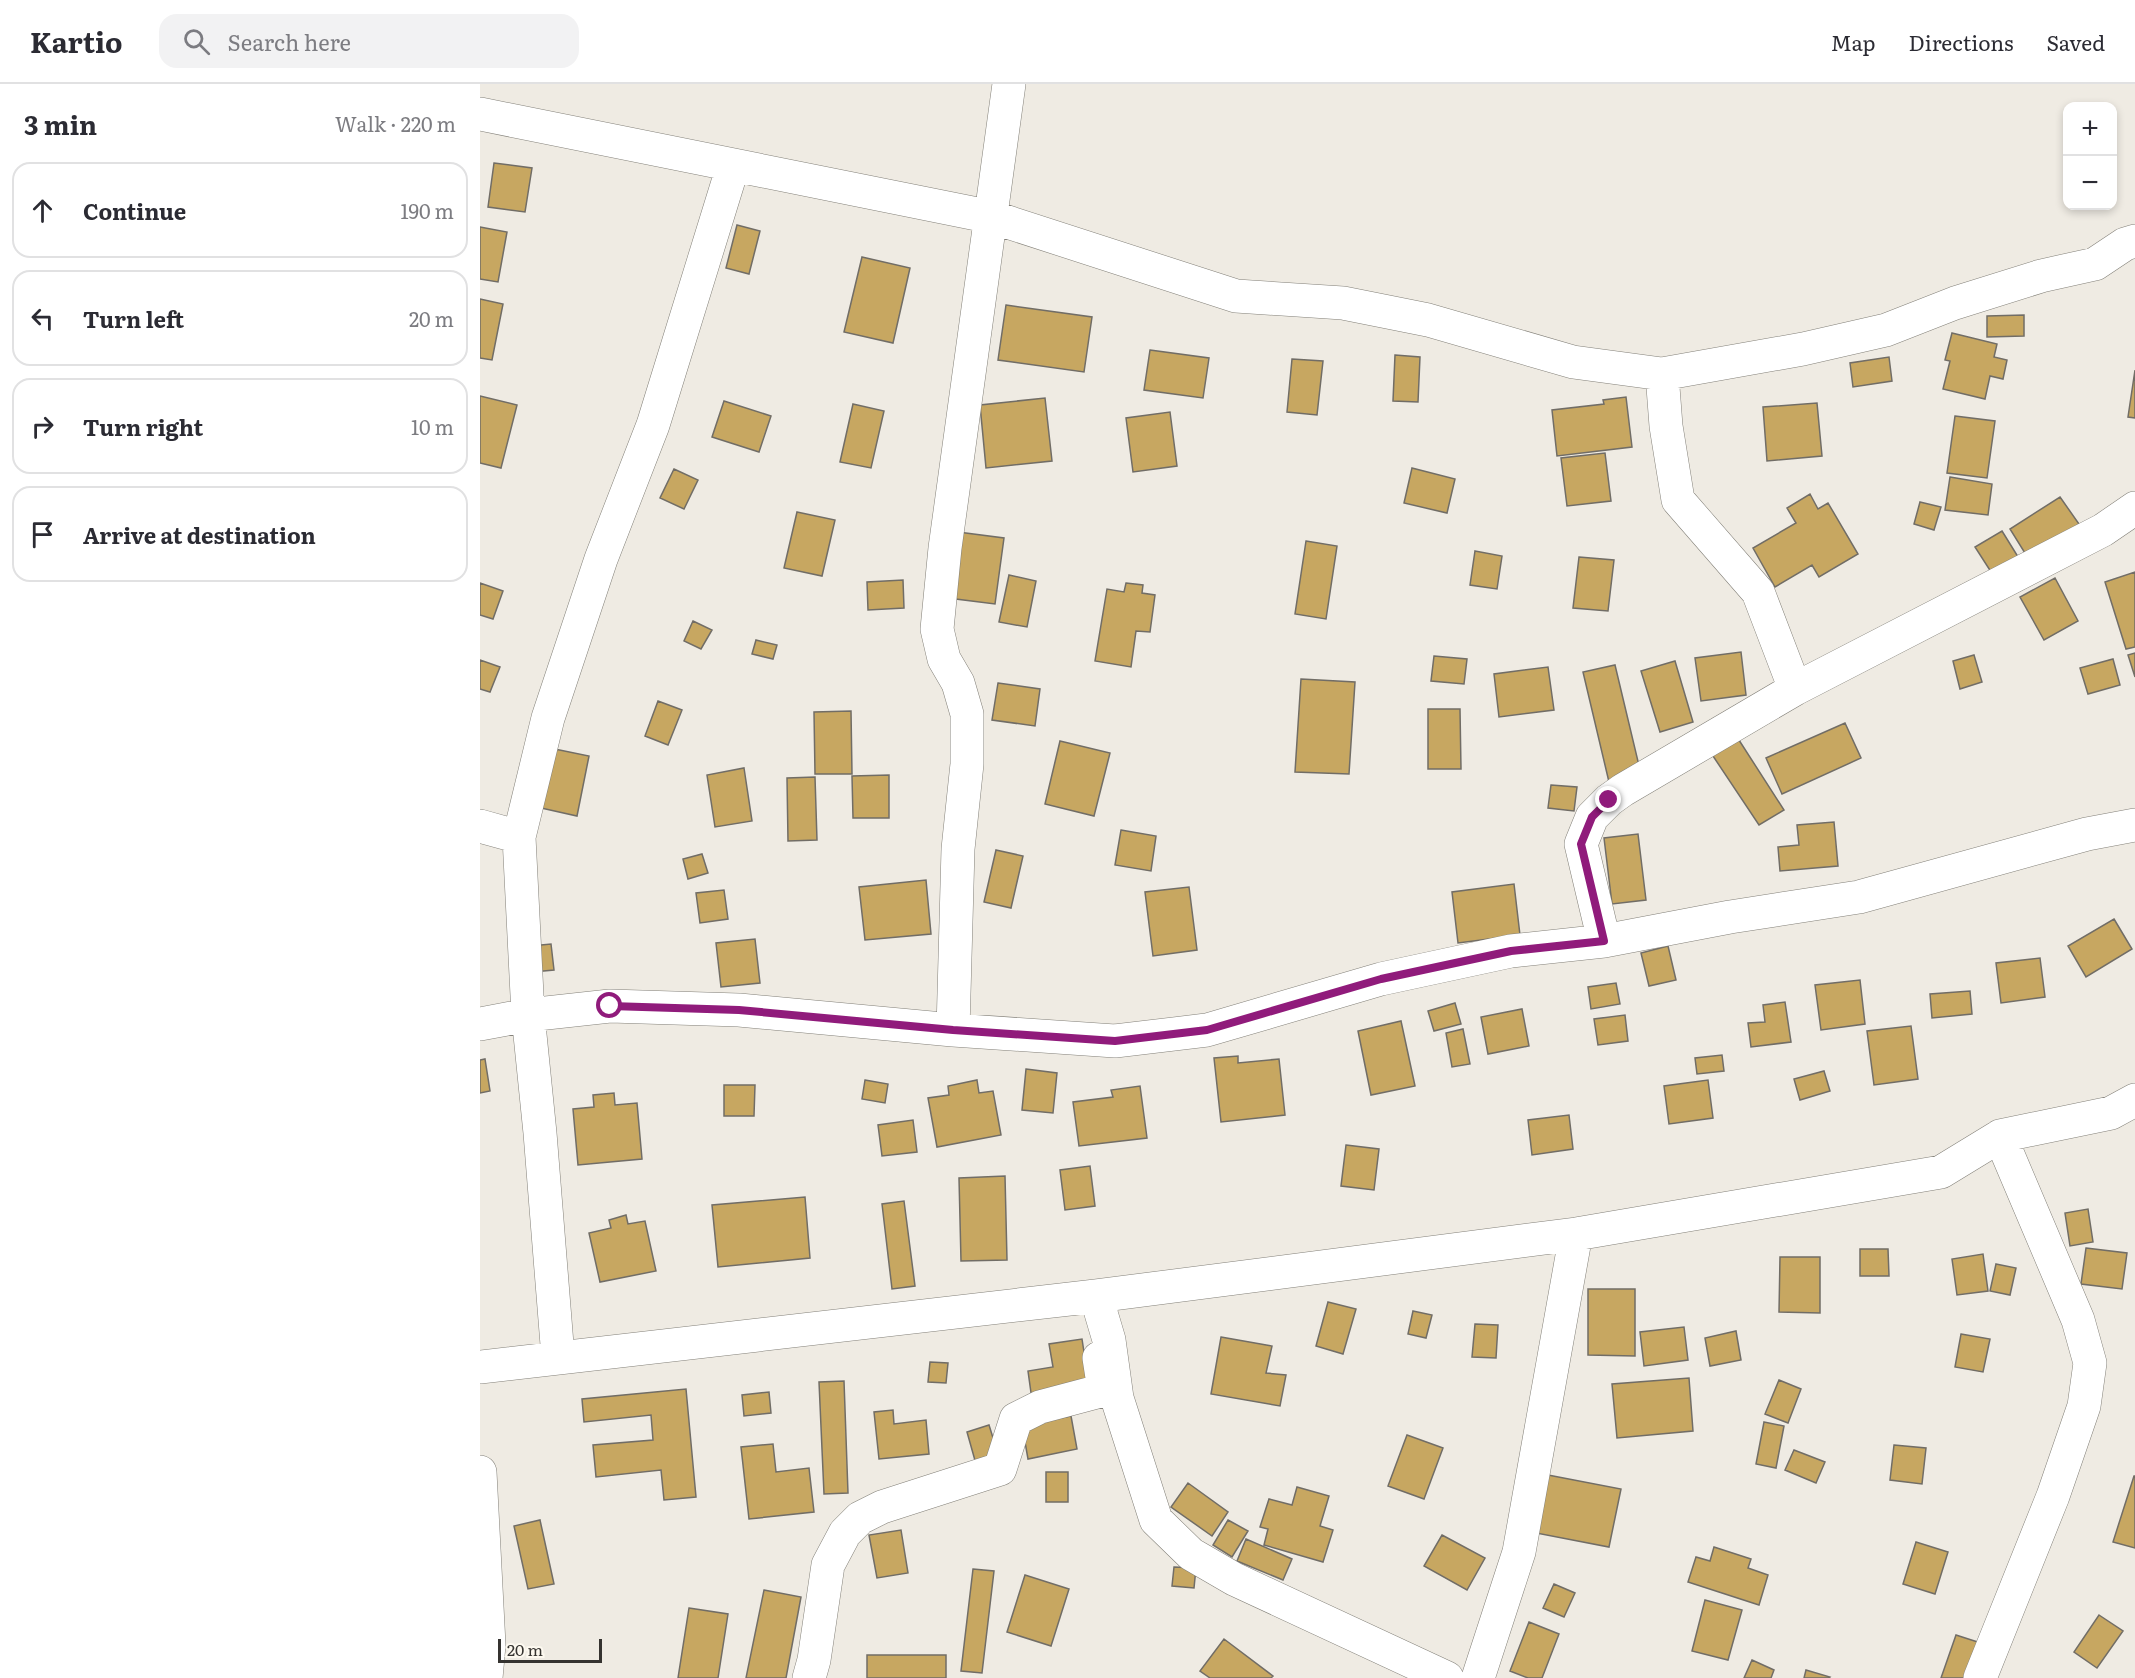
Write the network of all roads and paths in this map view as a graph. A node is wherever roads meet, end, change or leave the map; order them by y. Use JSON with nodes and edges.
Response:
{"nodes":[{"id":1,"x":1009,"y":84,"type":"edge"},
{"id":2,"x":480,"y":114,"type":"edge"},
{"id":3,"x":734,"y":166,"type":"junction"},
{"id":4,"x":992,"y":217,"type":"junction"},
{"id":5,"x":2135,"y":241,"type":"edge"},
{"id":6,"x":1662,"y":374,"type":"junction"},
{"id":7,"x":2135,"y":508,"type":"edge"},
{"id":8,"x":1795,"y":689,"type":"junction"},
{"id":9,"x":2135,"y":825,"type":"edge"},
{"id":10,"x":480,"y":826,"type":"edge"},
{"id":11,"x":519,"y":837,"type":"junction"},
{"id":12,"x":1604,"y":941,"type":"junction"},
{"id":13,"x":528,"y":1015,"type":"junction"},
{"id":14,"x":480,"y":1024,"type":"edge"},
{"id":15,"x":953,"y":1030,"type":"junction"},
{"id":16,"x":2135,"y":1101,"type":"edge"},
{"id":17,"x":2000,"y":1136,"type":"junction"},
{"id":18,"x":1576,"y":1234,"type":"junction"},
{"id":19,"x":1096,"y":1296,"type":"junction"},
{"id":20,"x":1108,"y":1340,"type":"junction"},
{"id":21,"x":558,"y":1357,"type":"junction"},
{"id":22,"x":480,"y":1367,"type":"edge"},
{"id":23,"x":480,"y":1472,"type":"edge"},
{"id":24,"x":486,"y":1678,"type":"edge"},
{"id":25,"x":809,"y":1678,"type":"edge"},
{"id":26,"x":1447,"y":1678,"type":"edge"},
{"id":27,"x":1478,"y":1678,"type":"edge"},
{"id":28,"x":1980,"y":1678,"type":"edge"}],
"edges":[{"from":1,"to":4,"type":"street"},
{"from":2,"to":3,"type":"street"},
{"from":3,"to":4,"type":"street"},
{"from":3,"to":11,"type":"street"},
{"from":4,"to":6,"type":"street"},
{"from":4,"to":15,"type":"street"},
{"from":5,"to":6,"type":"street"},
{"from":6,"to":8,"type":"street"},
{"from":7,"to":8,"type":"street"},
{"from":8,"to":12,"type":"street"},
{"from":9,"to":12,"type":"street"},
{"from":10,"to":11,"type":"street"},
{"from":11,"to":13,"type":"street"},
{"from":12,"to":15,"type":"street"},
{"from":13,"to":14,"type":"street"},
{"from":13,"to":15,"type":"street"},
{"from":13,"to":21,"type":"street"},
{"from":16,"to":17,"type":"street"},
{"from":17,"to":18,"type":"street"},
{"from":17,"to":28,"type":"street"},
{"from":18,"to":19,"type":"street"},
{"from":18,"to":27,"type":"street"},
{"from":19,"to":20,"type":"street"},
{"from":19,"to":21,"type":"street"},
{"from":20,"to":25,"type":"street"},
{"from":20,"to":26,"type":"street"},
{"from":21,"to":22,"type":"street"},
{"from":23,"to":24,"type":"street"}]}
